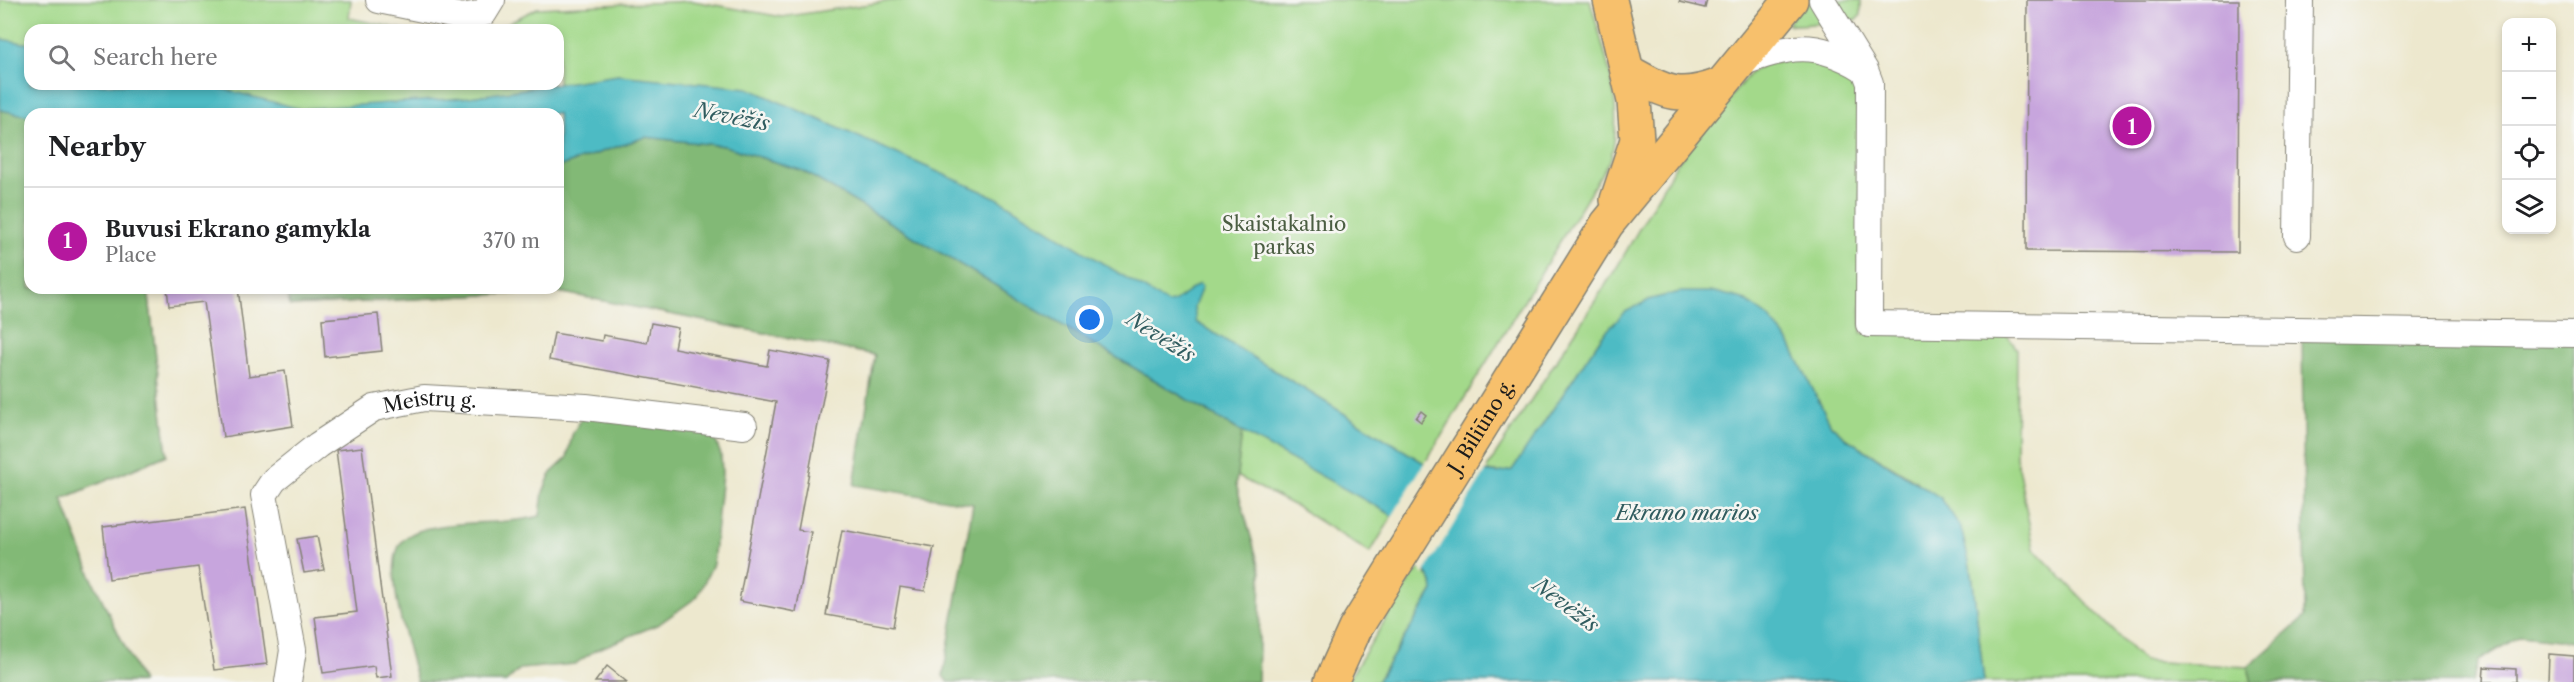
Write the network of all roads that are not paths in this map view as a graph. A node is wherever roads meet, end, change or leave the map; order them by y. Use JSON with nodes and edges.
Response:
{"nodes":[{"id":1,"x":379,"y":0,"type":"edge"},
{"id":2,"x":492,"y":0,"type":"edge"},
{"id":3,"x":1610,"y":0,"type":"edge"},
{"id":4,"x":1791,"y":0,"type":"edge"},
{"id":5,"x":1821,"y":0,"type":"edge"},
{"id":6,"x":2300,"y":0,"type":"edge"},
{"id":7,"x":1627,"y":70,"type":"junction"},
{"id":8,"x":1865,"y":70,"type":"junction"},
{"id":9,"x":1729,"y":74,"type":"junction"},
{"id":10,"x":1607,"y":224,"type":"junction"},
{"id":11,"x":2297,"y":237,"type":"dead end"},
{"id":12,"x":2574,"y":334,"type":"edge"},
{"id":13,"x":744,"y":426,"type":"dead end"},
{"id":14,"x":1355,"y":629,"type":"junction"},
{"id":15,"x":288,"y":682,"type":"edge"},
{"id":16,"x":1307,"y":682,"type":"edge"},
{"id":17,"x":1331,"y":682,"type":"edge"}],
"edges":[{"from":1,"to":2,"type":"street"},
{"from":3,"to":7,"type":"main road","name":"J. Biliūno g."},
{"from":4,"to":9,"type":"main road","name":"J. Biliūno g."},
{"from":5,"to":8,"type":"street"},
{"from":6,"to":11,"type":"street"},
{"from":7,"to":9,"type":"main road"},
{"from":7,"to":10,"type":"main road","name":"J. Biliūno g."},
{"from":8,"to":9,"type":"street"},
{"from":8,"to":12,"type":"street"},
{"from":9,"to":10,"type":"main road","name":"J. Biliūno g."},
{"from":10,"to":14,"type":"main road","name":"J. Biliūno g."},
{"from":13,"to":15,"type":"street","name":"Meistrų g."},
{"from":14,"to":16,"type":"main road","name":"J. Biliūno g."},
{"from":14,"to":17,"type":"main road","name":"J. Biliūno g."}]}
